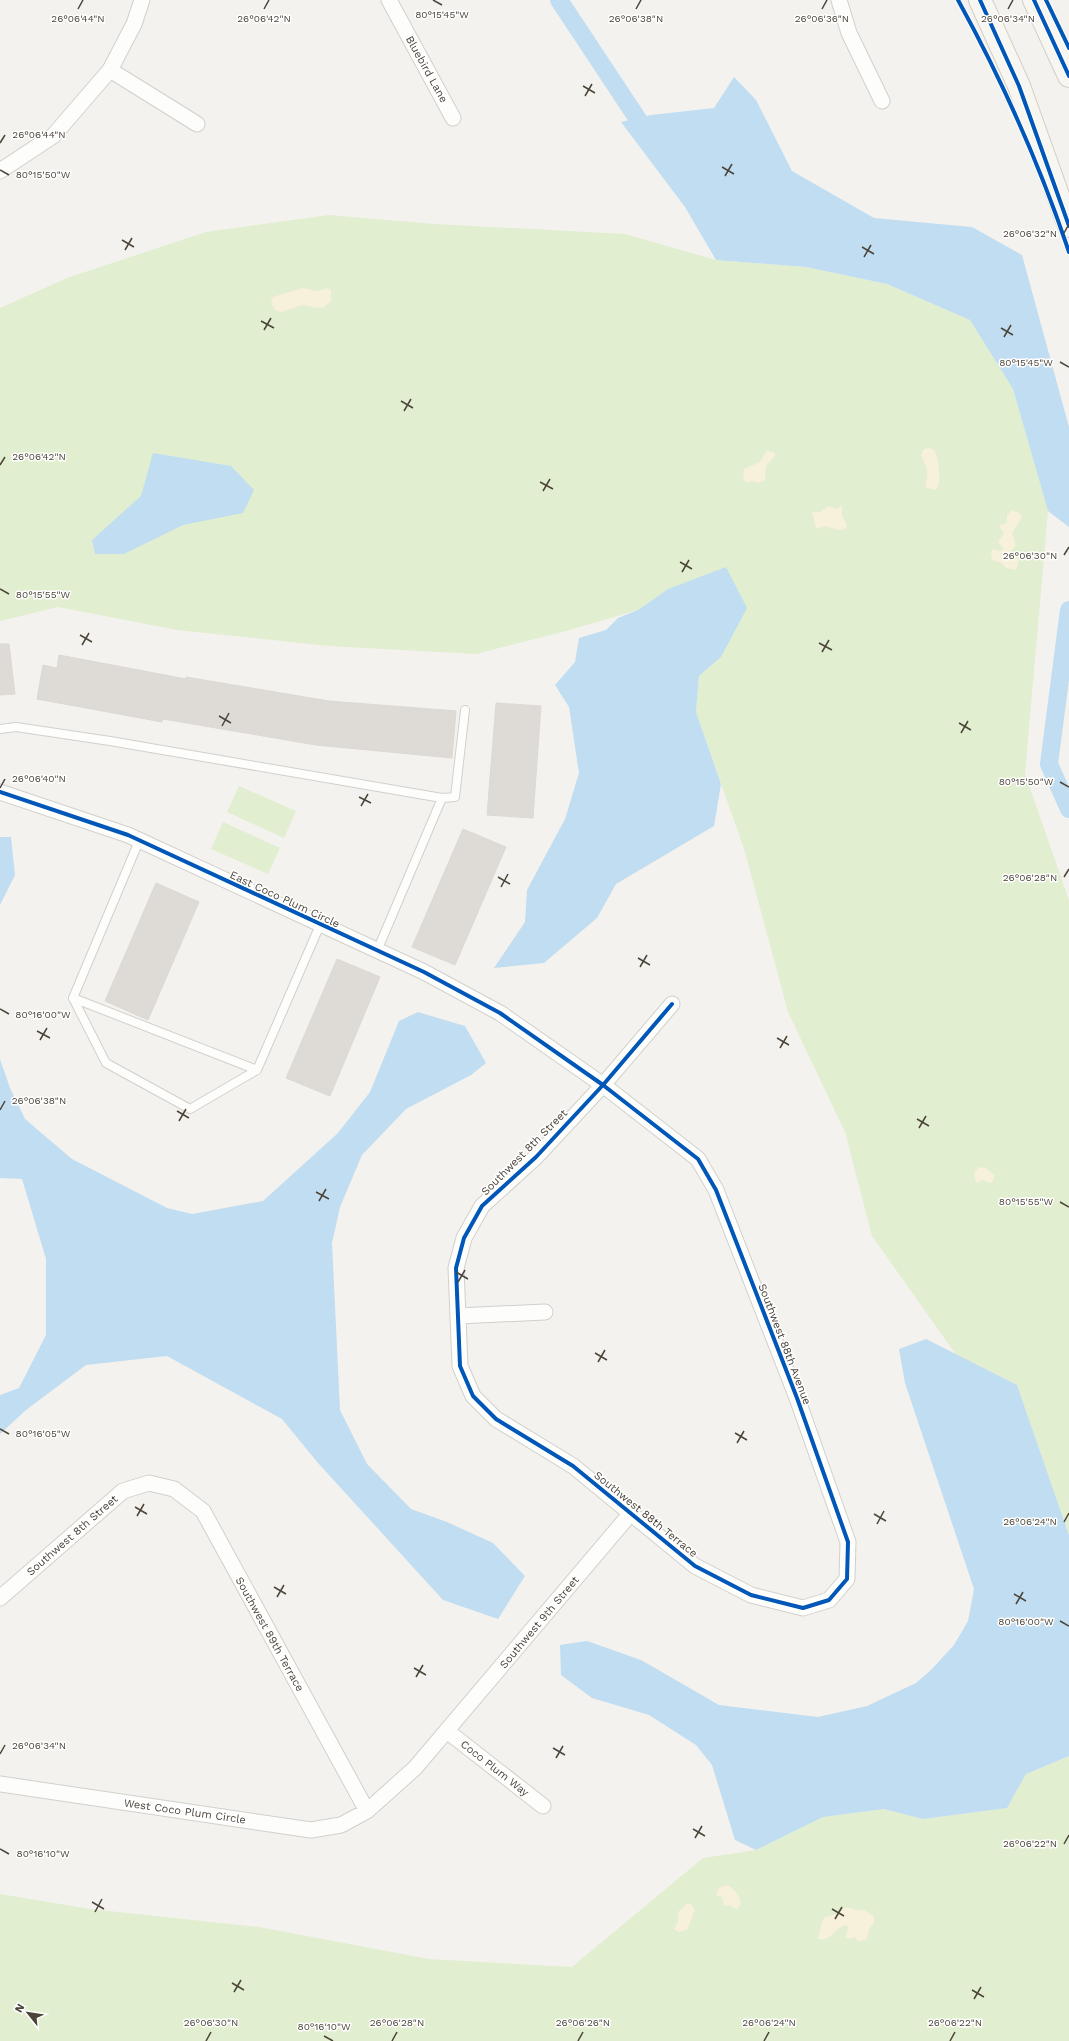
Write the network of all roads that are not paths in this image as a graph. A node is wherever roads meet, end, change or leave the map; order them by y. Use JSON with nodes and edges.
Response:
{"nodes":[{"id":1,"x":142,"y":0,"type":"edge"},
{"id":2,"x":389,"y":0,"type":"edge"},
{"id":3,"x":839,"y":0,"type":"edge"},
{"id":4,"x":980,"y":0,"type":"edge"},
{"id":5,"x":1034,"y":0,"type":"edge"},
{"id":6,"x":110,"y":70,"type":"junction"},
{"id":7,"x":1069,"y":76,"type":"edge"},
{"id":8,"x":882,"y":101,"type":"dead end"},
{"id":9,"x":453,"y":118,"type":"dead end"},
{"id":10,"x":197,"y":124,"type":"dead end"},
{"id":11,"x":0,"y":172,"type":"edge"},
{"id":12,"x":1069,"y":226,"type":"edge"},
{"id":13,"x":465,"y":710,"type":"dead end"},
{"id":14,"x":0,"y":729,"type":"edge"},
{"id":15,"x":0,"y":792,"type":"edge"},
{"id":16,"x":442,"y":798,"type":"junction"},
{"id":17,"x":139,"y":841,"type":"junction"},
{"id":18,"x":320,"y":925,"type":"junction"},
{"id":19,"x":377,"y":951,"type":"junction"},
{"id":20,"x":73,"y":998,"type":"junction"},
{"id":21,"x":672,"y":1004,"type":"dead end"},
{"id":22,"x":257,"y":1070,"type":"junction"},
{"id":23,"x":603,"y":1085,"type":"junction"},
{"id":24,"x":666,"y":1134,"type":"joint"},
{"id":25,"x":545,"y":1312,"type":"dead end"},
{"id":26,"x":458,"y":1316,"type":"junction"},
{"id":27,"x":460,"y":1366,"type":"joint"},
{"id":28,"x":149,"y":1483,"type":"joint"},
{"id":29,"x":631,"y":1513,"type":"junction"},
{"id":30,"x":847,"y":1579,"type":"joint"},
{"id":31,"x":0,"y":1598,"type":"edge"},
{"id":32,"x":447,"y":1730,"type":"junction"},
{"id":33,"x":0,"y":1784,"type":"edge"},
{"id":34,"x":543,"y":1806,"type":"dead end"},
{"id":35,"x":367,"y":1811,"type":"junction"}],
"edges":[{"from":1,"to":6,"type":"street"},
{"from":2,"to":9,"type":"street","name":"Bluebird Lane"},
{"from":3,"to":8,"type":"street"},
{"from":4,"to":12,"type":"main road"},
{"from":5,"to":7,"type":"main road"},
{"from":6,"to":10,"type":"street"},
{"from":6,"to":11,"type":"street"},
{"from":13,"to":16,"type":"lane"},
{"from":14,"to":16,"type":"lane"},
{"from":15,"to":17,"type":"street","name":"East Coco Plum Circle"},
{"from":16,"to":19,"type":"lane"},
{"from":17,"to":18,"type":"street","name":"East Coco Plum Circle"},
{"from":17,"to":20,"type":"lane"},
{"from":18,"to":19,"type":"street","name":"East Coco Plum Circle"},
{"from":18,"to":22,"type":"lane"},
{"from":19,"to":23,"type":"street","name":"East Coco Plum Circle"},
{"from":20,"to":22,"type":"lane"},
{"from":20,"to":22,"type":"lane"},
{"from":21,"to":23,"type":"street","name":"Southwest 8th Street"},
{"from":23,"to":24,"type":"street","name":"East Coco Plum Circle"},
{"from":23,"to":26,"type":"street","name":"Southwest 8th Street"},
{"from":24,"to":30,"type":"street","name":"Southwest 88th Avenue"},
{"from":25,"to":26,"type":"street"},
{"from":26,"to":27,"type":"street","name":"Southwest 8th Street"},
{"from":27,"to":29,"type":"street","name":"Southwest 88th Terrace"},
{"from":28,"to":31,"type":"street","name":"Southwest 8th Street"},
{"from":28,"to":35,"type":"street","name":"Southwest 89th Terrace"},
{"from":29,"to":30,"type":"street","name":"Southwest 88th Terrace"},
{"from":29,"to":32,"type":"street","name":"Southwest 9th Street"},
{"from":32,"to":34,"type":"street","name":"Coco Plum Way"},
{"from":32,"to":35,"type":"street","name":"Southwest 9th Street"},
{"from":33,"to":35,"type":"street","name":"West Coco Plum Circle"}]}
